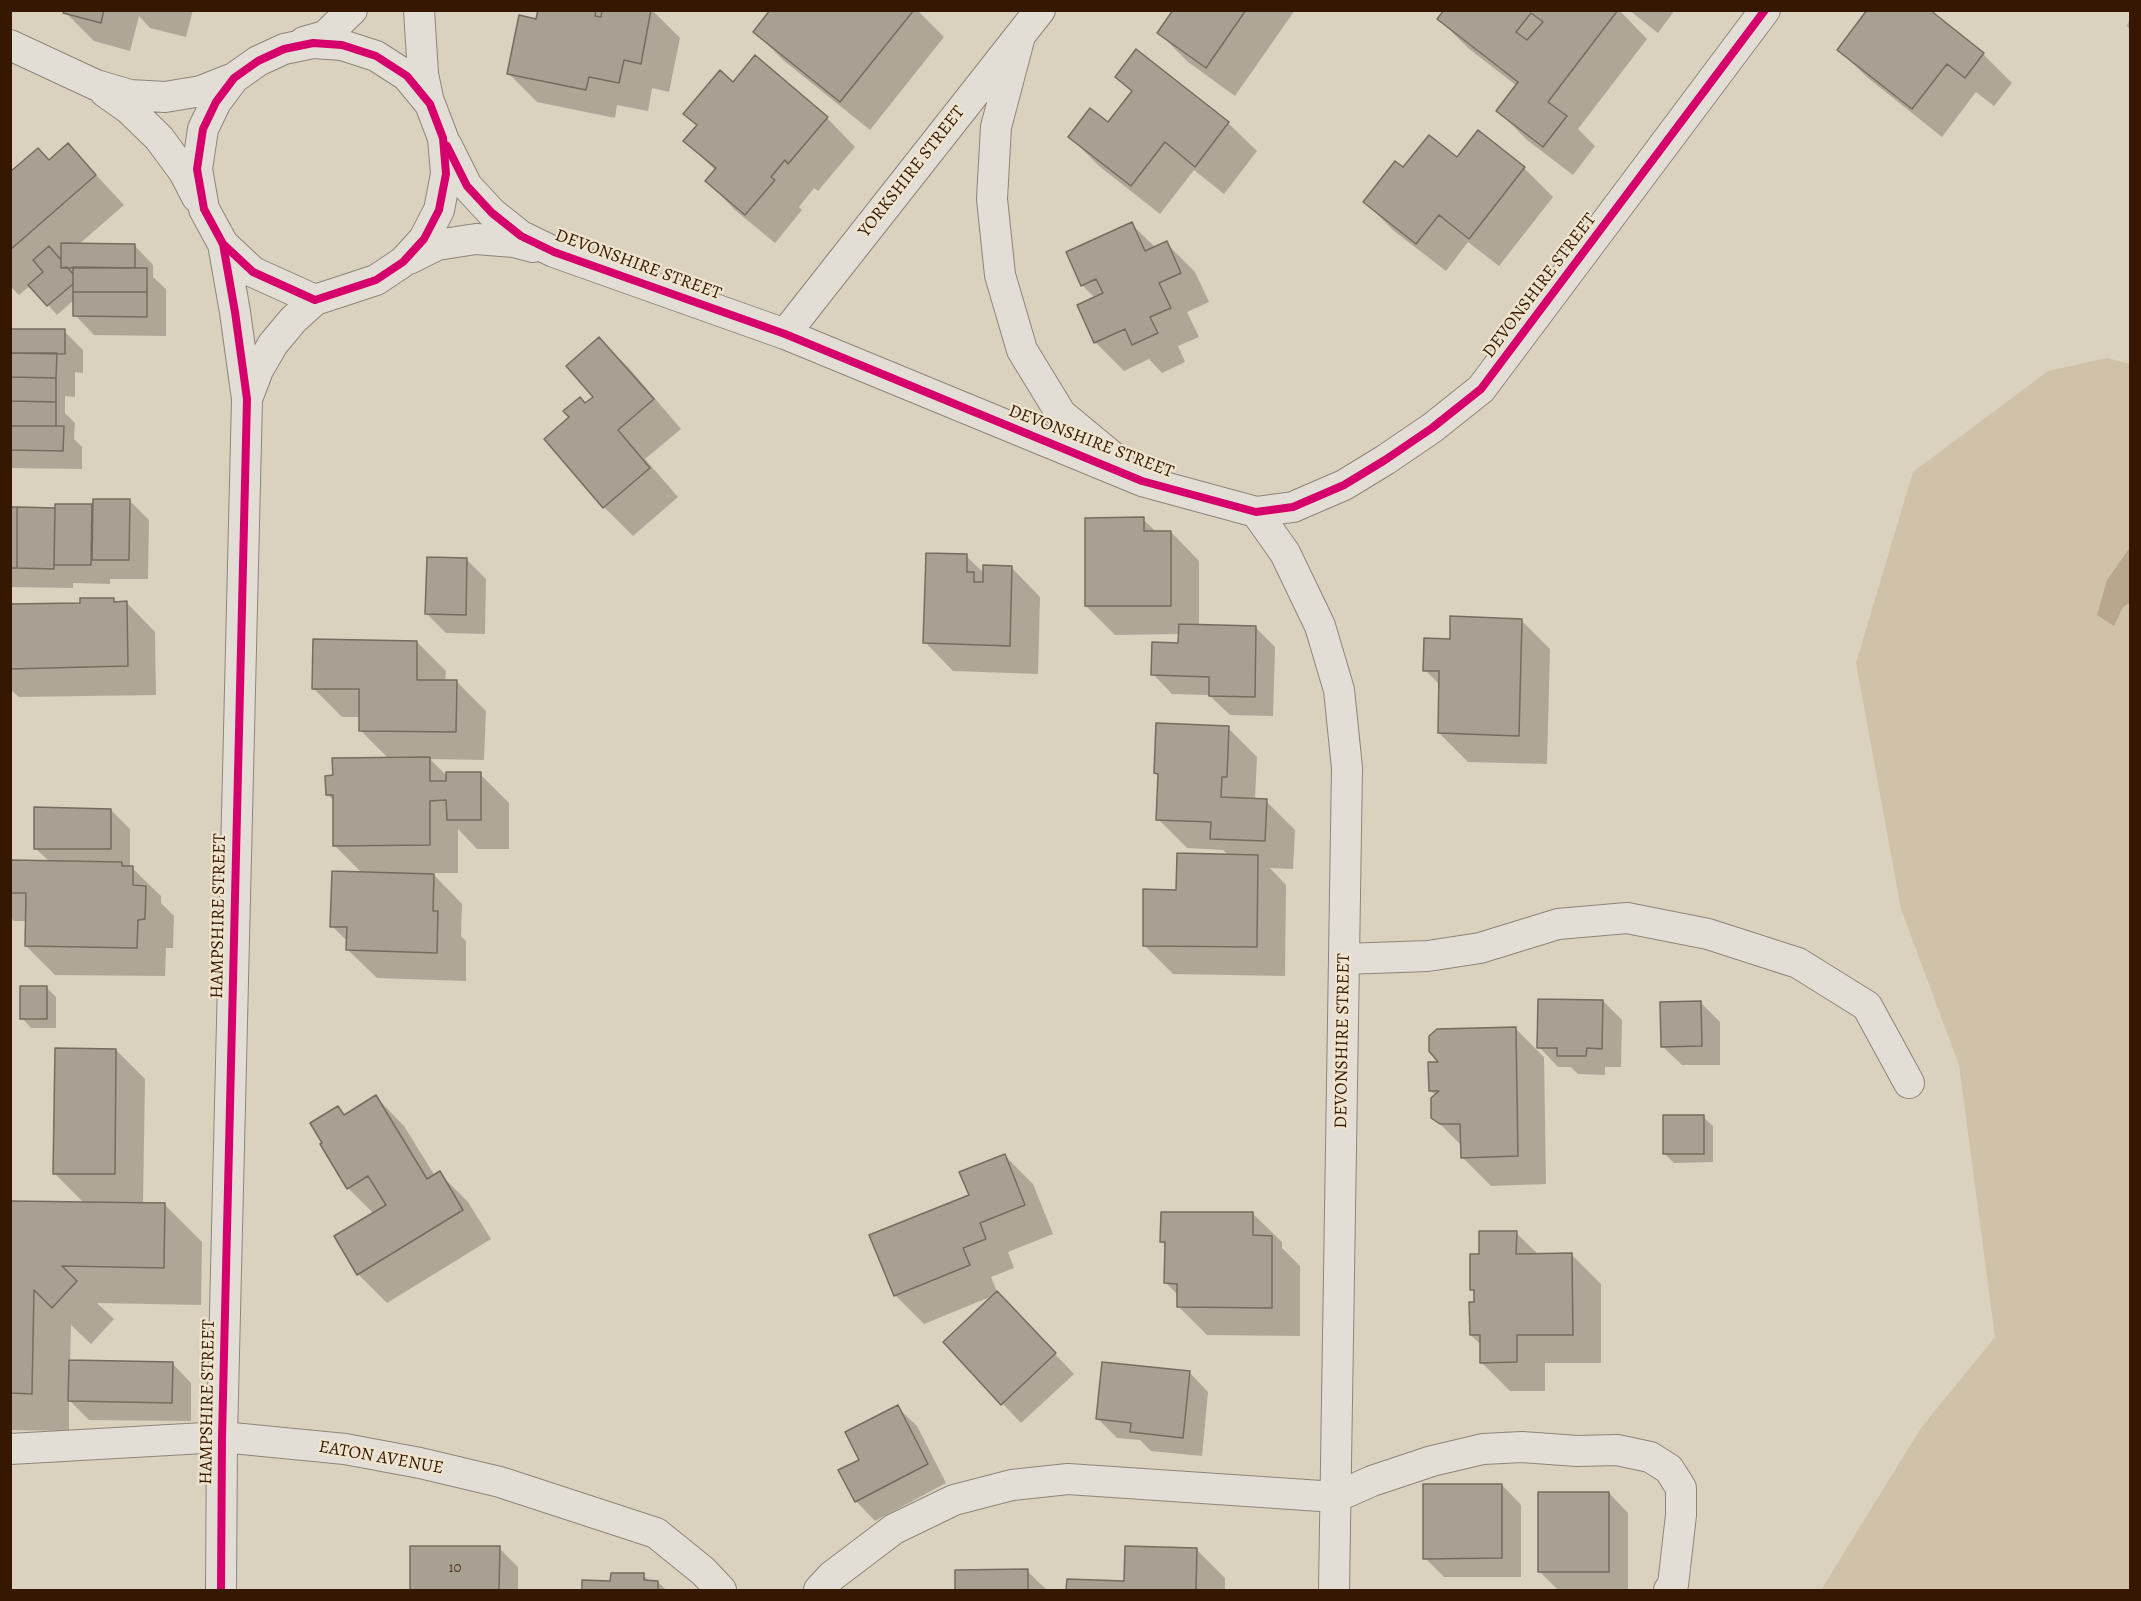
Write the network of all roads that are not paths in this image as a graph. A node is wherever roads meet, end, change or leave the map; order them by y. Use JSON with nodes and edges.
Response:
{"nodes":[{"id":1,"x":352,"y":10,"type":"edge"},
{"id":2,"x":419,"y":10,"type":"edge"},
{"id":3,"x":1040,"y":10,"type":"edge"},
{"id":4,"x":1765,"y":10,"type":"edge"},
{"id":5,"x":1020,"y":36,"type":"junction"},
{"id":6,"x":10,"y":45,"type":"edge"},
{"id":7,"x":284,"y":49,"type":"junction"},
{"id":8,"x":234,"y":78,"type":"junction"},
{"id":9,"x":96,"y":85,"type":"junction"},
{"id":10,"x":430,"y":104,"type":"junction"},
{"id":11,"x":443,"y":138,"type":"junction"},
{"id":12,"x":204,"y":209,"type":"junction"},
{"id":13,"x":223,"y":244,"type":"junction"},
{"id":14,"x":554,"y":252,"type":"junction"},
{"id":15,"x":403,"y":262,"type":"junction"},
{"id":16,"x":315,"y":300,"type":"junction"},
{"id":17,"x":785,"y":334,"type":"junction"},
{"id":18,"x":247,"y":399,"type":"junction"},
{"id":19,"x":1142,"y":481,"type":"junction"},
{"id":20,"x":1256,"y":512,"type":"junction"},
{"id":21,"x":1344,"y":959,"type":"junction"},
{"id":22,"x":1909,"y":1083,"type":"dead end"},
{"id":23,"x":222,"y":1437,"type":"junction"},
{"id":24,"x":10,"y":1449,"type":"edge"},
{"id":25,"x":1336,"y":1497,"type":"junction"},
{"id":26,"x":221,"y":1590,"type":"edge"},
{"id":27,"x":721,"y":1590,"type":"edge"},
{"id":28,"x":819,"y":1590,"type":"edge"},
{"id":29,"x":1335,"y":1590,"type":"edge"},
{"id":30,"x":1669,"y":1590,"type":"edge"}],
"edges":[{"from":1,"to":7,"type":"street"},
{"from":2,"to":10,"type":"street"},
{"from":3,"to":5,"type":"street","name":"YORKSHIRE STREET"},
{"from":4,"to":20,"type":"street","name":"DEVONSHIRE STREET"},
{"from":5,"to":17,"type":"street","name":"YORKSHIRE STREET"},
{"from":5,"to":19,"type":"street"},
{"from":6,"to":9,"type":"street"},
{"from":7,"to":8,"type":"street"},
{"from":7,"to":10,"type":"street"},
{"from":8,"to":9,"type":"street"},
{"from":8,"to":12,"type":"street"},
{"from":9,"to":12,"type":"street"},
{"from":10,"to":11,"type":"street"},
{"from":11,"to":14,"type":"street","name":"DEVONSHIRE STREET"},
{"from":11,"to":15,"type":"street"},
{"from":12,"to":13,"type":"street"},
{"from":13,"to":16,"type":"street"},
{"from":13,"to":18,"type":"street","name":"HAMPSHIRE STREET"},
{"from":14,"to":15,"type":"street","name":"DEVONSHIRE STREET"},
{"from":14,"to":17,"type":"street","name":"DEVONSHIRE STREET"},
{"from":15,"to":16,"type":"street"},
{"from":16,"to":18,"type":"street","name":"HAMPSHIRE STREET"},
{"from":17,"to":19,"type":"street","name":"DEVONSHIRE STREET"},
{"from":18,"to":23,"type":"street","name":"HAMPSHIRE STREET"},
{"from":19,"to":20,"type":"street","name":"DEVONSHIRE STREET"},
{"from":20,"to":21,"type":"street","name":"DEVONSHIRE STREET"},
{"from":21,"to":22,"type":"street"},
{"from":21,"to":25,"type":"street","name":"DEVONSHIRE STREET"},
{"from":23,"to":24,"type":"street","name":"EATON AVENUE"},
{"from":23,"to":26,"type":"street","name":"HAMPSHIRE STREET"},
{"from":23,"to":27,"type":"street","name":"EATON AVENUE"},
{"from":25,"to":28,"type":"street"},
{"from":25,"to":29,"type":"street","name":"DEVONSHIRE STREET"},
{"from":25,"to":30,"type":"street"}]}
